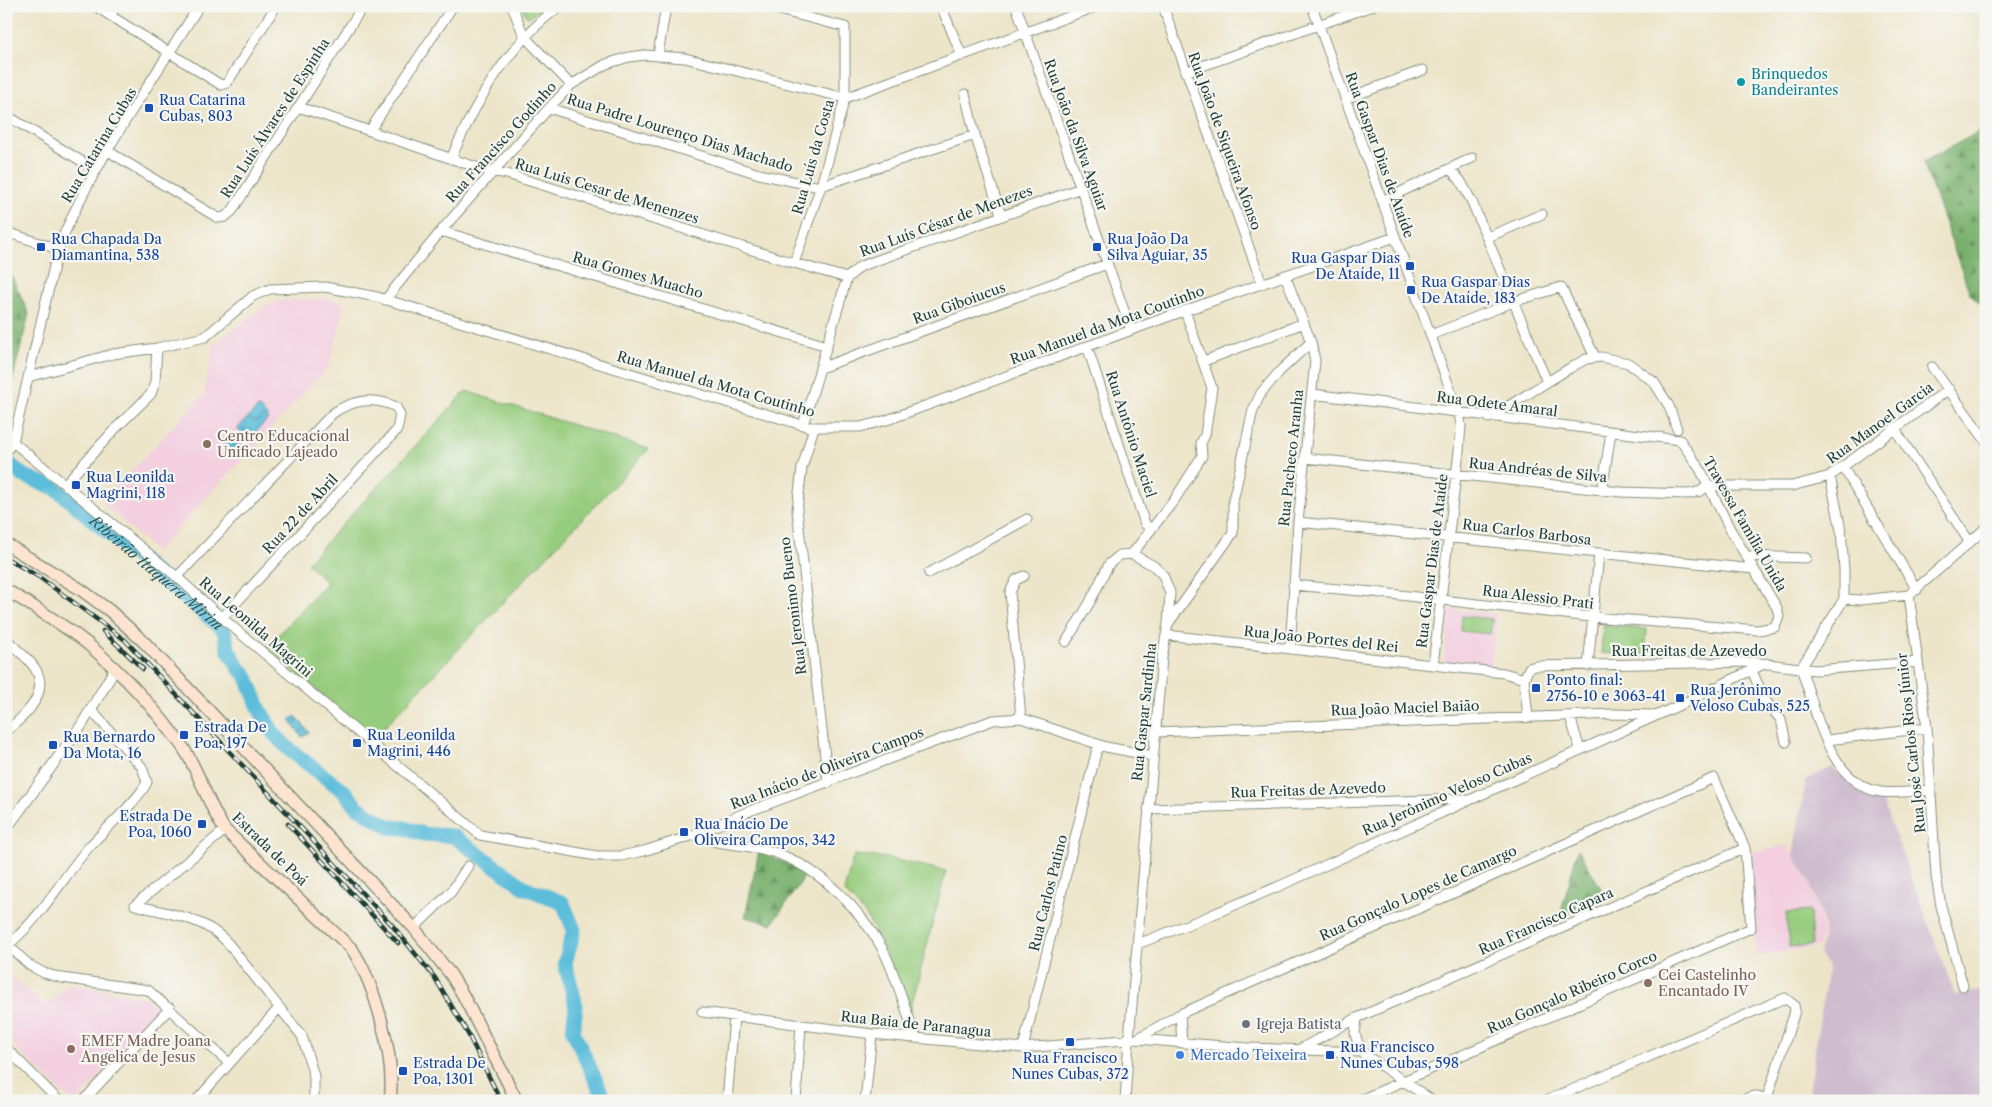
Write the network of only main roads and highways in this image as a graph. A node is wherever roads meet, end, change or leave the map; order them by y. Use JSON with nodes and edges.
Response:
{"nodes":[{"id":1,"x":6,"y":544,"type":"edge"},
{"id":2,"x":6,"y":590,"type":"edge"},
{"id":3,"x":390,"y":1101,"type":"edge"},
{"id":4,"x":517,"y":1101,"type":"edge"}],
"edges":[{"from":1,"to":4,"type":"main road"},
{"from":2,"to":3,"type":"main road","name":"Estrada de Poá"}]}
